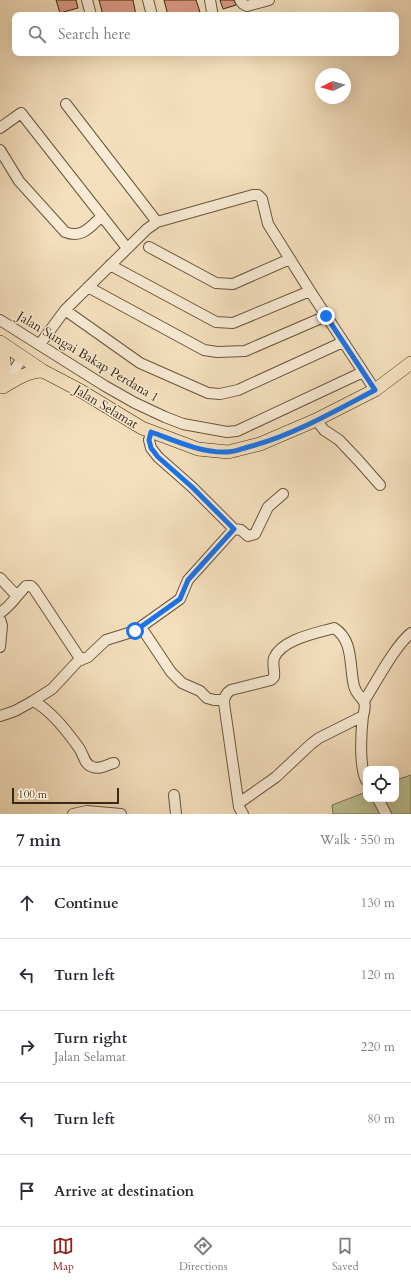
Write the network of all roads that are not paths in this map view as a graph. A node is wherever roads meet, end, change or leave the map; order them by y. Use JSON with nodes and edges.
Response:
{"nodes":[{"id":1,"x":87,"y":0,"type":"edge"},
{"id":2,"x":148,"y":0,"type":"edge"},
{"id":3,"x":210,"y":0,"type":"edge"},
{"id":4,"x":240,"y":0,"type":"edge"},
{"id":5,"x":269,"y":0,"type":"edge"},
{"id":6,"x":90,"y":12,"type":"edge"},
{"id":7,"x":151,"y":12,"type":"edge"},
{"id":8,"x":212,"y":12,"type":"edge"},
{"id":9,"x":66,"y":104,"type":"dead end"},
{"id":10,"x":0,"y":128,"type":"edge"},
{"id":11,"x":0,"y":150,"type":"edge"},
{"id":12,"x":102,"y":216,"type":"junction"},
{"id":13,"x":157,"y":222,"type":"junction"},
{"id":14,"x":149,"y":247,"type":"dead end"},
{"id":15,"x":127,"y":248,"type":"junction"},
{"id":16,"x":290,"y":259,"type":"junction"},
{"id":17,"x":110,"y":265,"type":"junction"},
{"id":18,"x":88,"y":287,"type":"junction"},
{"id":19,"x":310,"y":291,"type":"junction"},
{"id":20,"x":66,"y":310,"type":"junction"},
{"id":21,"x":326,"y":316,"type":"junction"},
{"id":22,"x":0,"y":320,"type":"edge"},
{"id":23,"x":0,"y":342,"type":"edge"},
{"id":24,"x":343,"y":342,"type":"junction"},
{"id":25,"x":40,"y":344,"type":"junction"},
{"id":26,"x":0,"y":347,"type":"edge"},
{"id":27,"x":23,"y":358,"type":"junction"},
{"id":28,"x":411,"y":363,"type":"edge"},
{"id":29,"x":43,"y":370,"type":"junction"},
{"id":30,"x":363,"y":372,"type":"junction"},
{"id":31,"x":2,"y":389,"type":"edge"},
{"id":32,"x":375,"y":390,"type":"junction"},
{"id":33,"x":316,"y":420,"type":"junction"},
{"id":34,"x":151,"y":432,"type":"junction"},
{"id":35,"x":380,"y":485,"type":"dead end"},
{"id":36,"x":283,"y":494,"type":"dead end"},
{"id":37,"x":234,"y":529,"type":"junction"},
{"id":38,"x":0,"y":578,"type":"edge"},
{"id":39,"x":17,"y":596,"type":"junction"},
{"id":40,"x":0,"y":613,"type":"edge"},
{"id":41,"x":0,"y":619,"type":"edge"},
{"id":42,"x":140,"y":627,"type":"junction"},
{"id":43,"x":411,"y":632,"type":"edge"},
{"id":44,"x":0,"y":647,"type":"edge"},
{"id":45,"x":81,"y":660,"type":"junction"},
{"id":46,"x":224,"y":700,"type":"junction"},
{"id":47,"x":364,"y":701,"type":"junction"},
{"id":48,"x":33,"y":702,"type":"junction"},
{"id":49,"x":0,"y":716,"type":"edge"},
{"id":50,"x":363,"y":716,"type":"junction"},
{"id":51,"x":114,"y":763,"type":"dead end"},
{"id":52,"x":363,"y":766,"type":"edge"},
{"id":53,"x":174,"y":795,"type":"dead end"},
{"id":54,"x":380,"y":802,"type":"edge"},
{"id":55,"x":239,"y":804,"type":"junction"},
{"id":56,"x":73,"y":814,"type":"edge"},
{"id":57,"x":121,"y":814,"type":"edge"},
{"id":58,"x":176,"y":814,"type":"edge"},
{"id":59,"x":243,"y":814,"type":"edge"},
{"id":60,"x":386,"y":814,"type":"edge"}],
"edges":[{"from":1,"to":6,"type":"street"},
{"from":2,"to":7,"type":"street"},
{"from":3,"to":8,"type":"street"},
{"from":4,"to":5,"type":"street"},
{"from":9,"to":13,"type":"street"},
{"from":10,"to":12,"type":"street"},
{"from":11,"to":12,"type":"street"},
{"from":12,"to":15,"type":"street"},
{"from":13,"to":15,"type":"street"},
{"from":13,"to":16,"type":"street"},
{"from":14,"to":16,"type":"street"},
{"from":15,"to":17,"type":"street"},
{"from":16,"to":19,"type":"street"},
{"from":17,"to":18,"type":"street"},
{"from":17,"to":19,"type":"street"},
{"from":18,"to":20,"type":"street"},
{"from":18,"to":21,"type":"street"},
{"from":19,"to":21,"type":"street"},
{"from":20,"to":24,"type":"street"},
{"from":20,"to":25,"type":"street"},
{"from":21,"to":24,"type":"street"},
{"from":22,"to":25,"type":"street","name":"Jalan Sungai Bakap Perdana 1"},
{"from":23,"to":27,"type":"main road","name":"Jalan Selamat"},
{"from":24,"to":30,"type":"street"},
{"from":25,"to":30,"type":"street","name":"Jalan Sungai Bakap Perdana 1"},
{"from":26,"to":31,"type":"main road"},
{"from":27,"to":29,"type":"main road","name":"Jalan Selamat"},
{"from":27,"to":31,"type":"street"},
{"from":28,"to":32,"type":"main road","name":"Jalan Selamat"},
{"from":29,"to":31,"type":"main road"},
{"from":29,"to":34,"type":"main road","name":"Jalan Selamat"},
{"from":30,"to":32,"type":"street"},
{"from":32,"to":33,"type":"main road","name":"Jalan Selamat"},
{"from":33,"to":34,"type":"main road","name":"Jalan Selamat"},
{"from":33,"to":35,"type":"street"},
{"from":34,"to":37,"type":"street"},
{"from":36,"to":37,"type":"street"},
{"from":37,"to":42,"type":"street"},
{"from":38,"to":39,"type":"street"},
{"from":39,"to":40,"type":"street"},
{"from":39,"to":45,"type":"street"},
{"from":41,"to":44,"type":"street"},
{"from":42,"to":45,"type":"street"},
{"from":42,"to":46,"type":"street"},
{"from":43,"to":47,"type":"street"},
{"from":45,"to":48,"type":"street"},
{"from":46,"to":47,"type":"street"},
{"from":46,"to":55,"type":"street"},
{"from":47,"to":50,"type":"street"},
{"from":48,"to":49,"type":"street"},
{"from":48,"to":51,"type":"street"},
{"from":50,"to":52,"type":"street"},
{"from":50,"to":55,"type":"street"},
{"from":53,"to":58,"type":"street"},
{"from":54,"to":60,"type":"street"},
{"from":55,"to":59,"type":"street"},
{"from":56,"to":57,"type":"street"}]}
